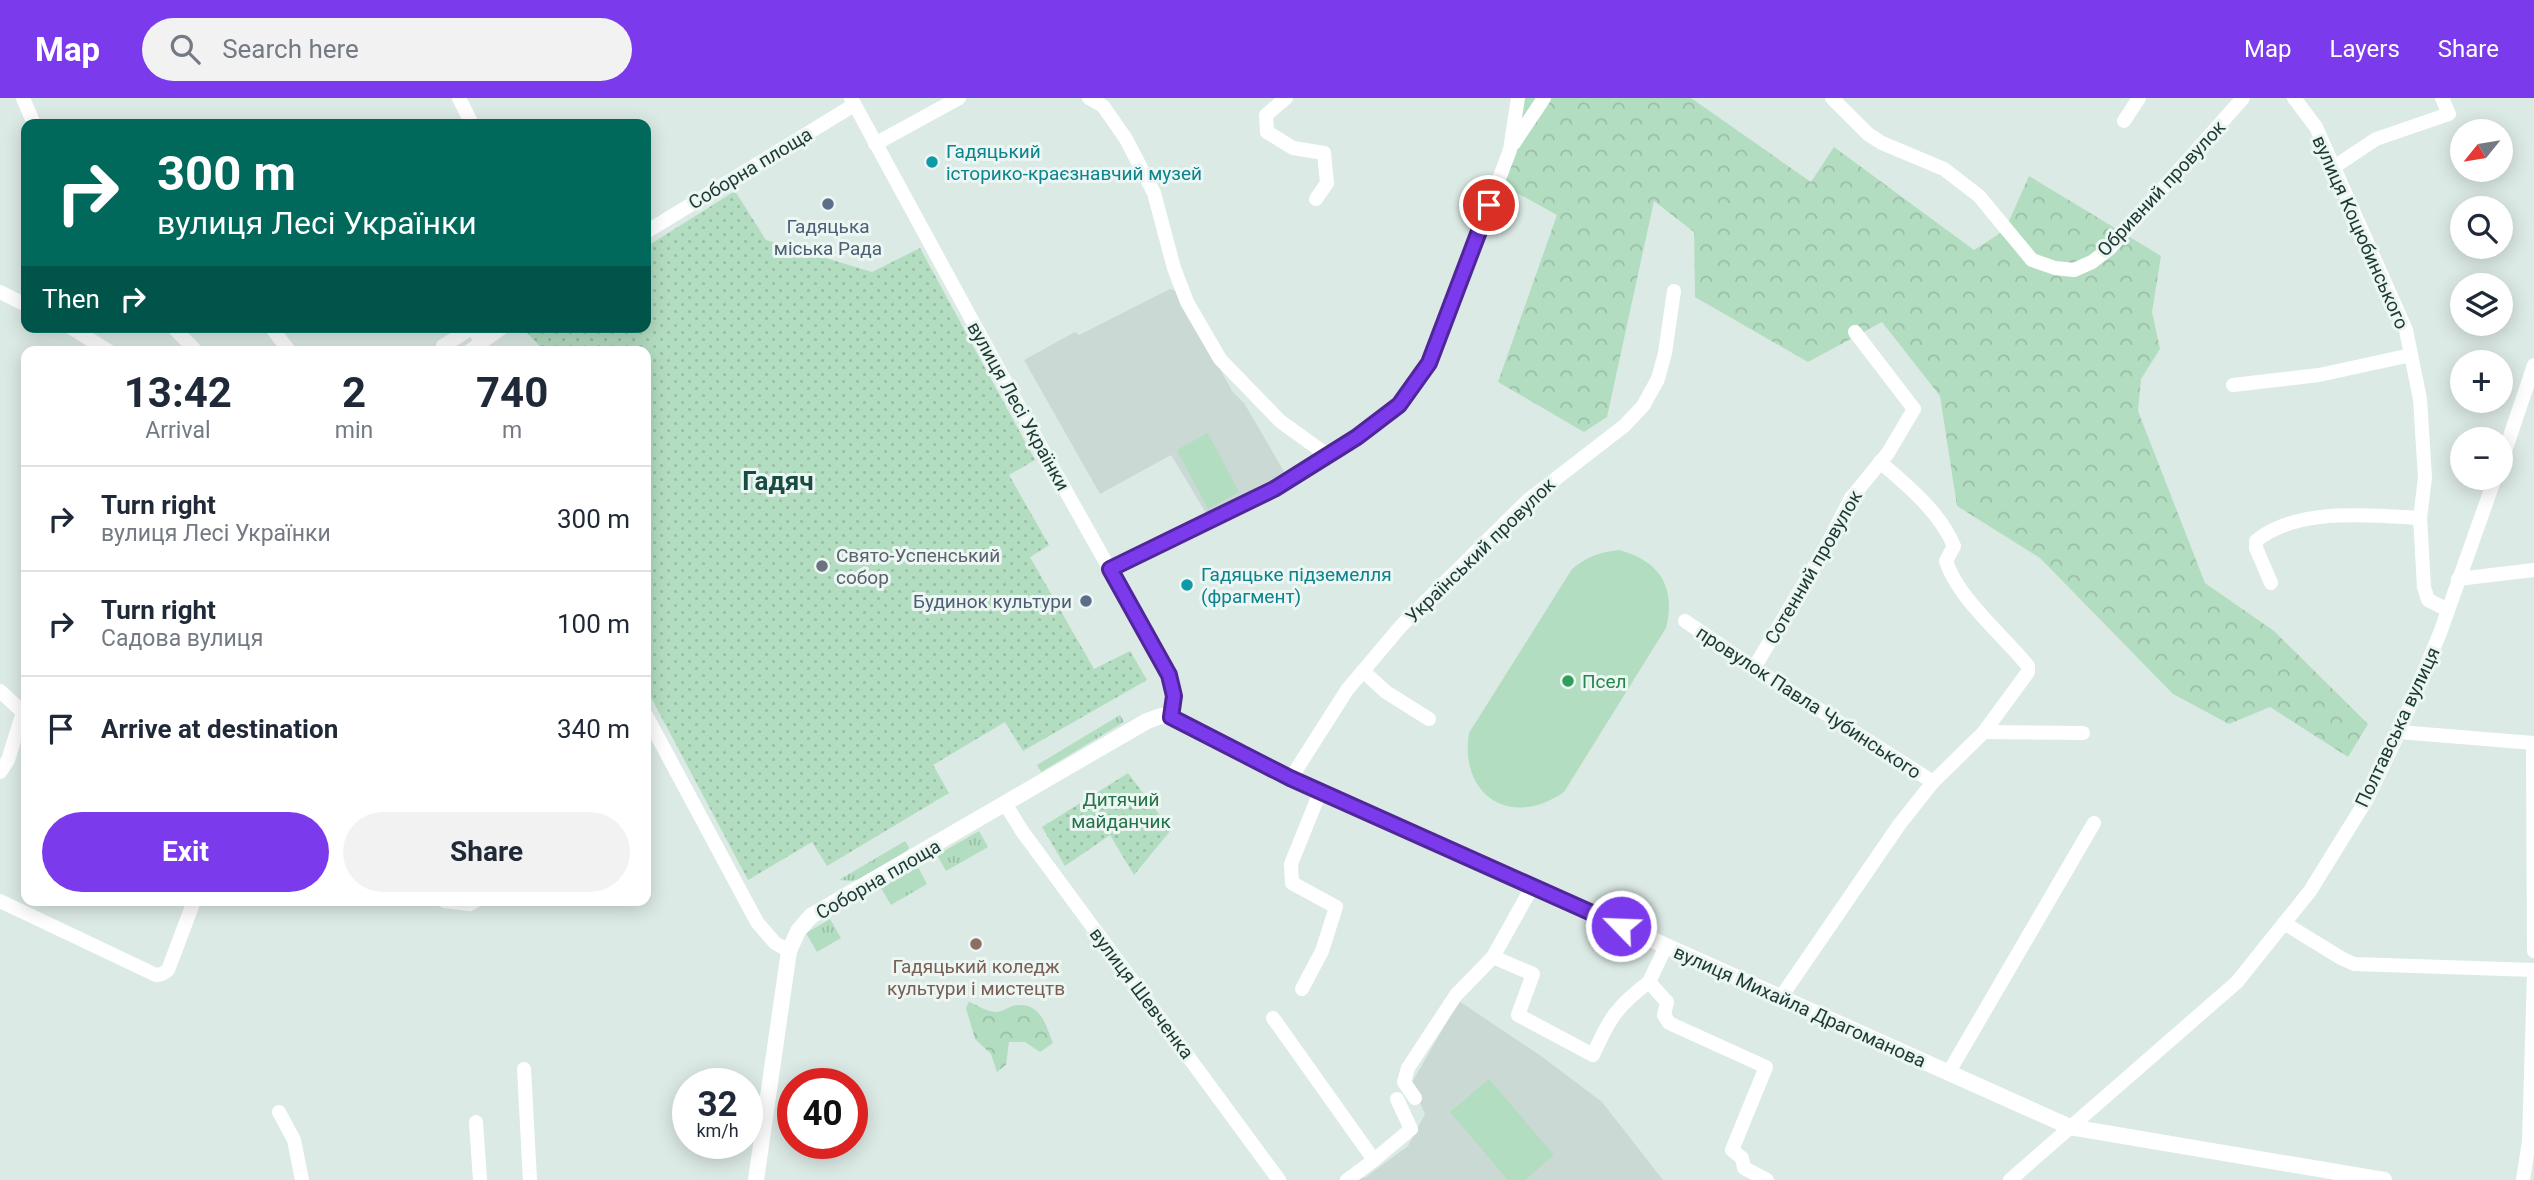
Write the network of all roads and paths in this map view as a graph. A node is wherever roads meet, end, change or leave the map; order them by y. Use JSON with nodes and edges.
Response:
{"nodes":[{"id":1,"x":23,"y":98,"type":"edge"},
{"id":2,"x":459,"y":98,"type":"edge"},
{"id":3,"x":959,"y":98,"type":"edge"},
{"id":4,"x":1089,"y":98,"type":"edge"},
{"id":5,"x":1286,"y":98,"type":"edge"},
{"id":6,"x":1518,"y":98,"type":"edge"},
{"id":7,"x":1544,"y":98,"type":"edge"},
{"id":8,"x":1832,"y":98,"type":"edge"},
{"id":9,"x":2139,"y":98,"type":"edge"},
{"id":10,"x":2243,"y":98,"type":"edge"},
{"id":11,"x":2294,"y":98,"type":"edge"},
{"id":12,"x":2442,"y":98,"type":"edge"},
{"id":13,"x":853,"y":102,"type":"edge"},
{"id":14,"x":32,"y":119,"type":"edge"},
{"id":15,"x":470,"y":119,"type":"edge"},
{"id":16,"x":2124,"y":121,"type":"dead end"},
{"id":17,"x":875,"y":145,"type":"junction"},
{"id":18,"x":1510,"y":150,"type":"junction"},
{"id":19,"x":2334,"y":167,"type":"junction"},
{"id":20,"x":1316,"y":199,"type":"dead end"},
{"id":21,"x":651,"y":229,"type":"edge"},
{"id":22,"x":1674,"y":291,"type":"dead end"},
{"id":23,"x":0,"y":292,"type":"edge"},
{"id":24,"x":21,"y":302,"type":"edge"},
{"id":25,"x":1855,"y":332,"type":"dead end"},
{"id":26,"x":80,"y":333,"type":"edge"},
{"id":27,"x":179,"y":333,"type":"edge"},
{"id":28,"x":463,"y":333,"type":"edge"},
{"id":29,"x":476,"y":333,"type":"edge"},
{"id":30,"x":494,"y":333,"type":"edge"},
{"id":31,"x":481,"y":342,"type":"junction"},
{"id":32,"x":100,"y":346,"type":"edge"},
{"id":33,"x":191,"y":346,"type":"edge"},
{"id":34,"x":443,"y":346,"type":"edge"},
{"id":35,"x":476,"y":346,"type":"edge"},
{"id":36,"x":2411,"y":355,"type":"junction"},
{"id":37,"x":2534,"y":365,"type":"edge"},
{"id":38,"x":2233,"y":385,"type":"dead end"},
{"id":39,"x":2513,"y":427,"type":"edge"},
{"id":40,"x":1327,"y":455,"type":"junction"},
{"id":41,"x":1880,"y":462,"type":"junction"},
{"id":42,"x":2491,"y":490,"type":"edge"},
{"id":43,"x":2420,"y":518,"type":"junction"},
{"id":44,"x":1110,"y":569,"type":"junction"},
{"id":45,"x":2534,"y":570,"type":"edge"},
{"id":46,"x":2458,"y":579,"type":"junction"},
{"id":47,"x":2270,"y":583,"type":"dead end"},
{"id":48,"x":2448,"y":610,"type":"junction"},
{"id":49,"x":1685,"y":621,"type":"dead end"},
{"id":50,"x":1754,"y":668,"type":"junction"},
{"id":51,"x":1363,"y":671,"type":"junction"},
{"id":52,"x":0,"y":691,"type":"edge"},
{"id":53,"x":21,"y":710,"type":"edge"},
{"id":54,"x":1171,"y":717,"type":"junction"},
{"id":55,"x":1429,"y":719,"type":"dead end"},
{"id":56,"x":21,"y":722,"type":"edge"},
{"id":57,"x":651,"y":724,"type":"edge"},
{"id":58,"x":1984,"y":732,"type":"junction"},
{"id":59,"x":2399,"y":732,"type":"junction"},
{"id":60,"x":2083,"y":733,"type":"dead end"},
{"id":61,"x":2533,"y":743,"type":"edge"},
{"id":62,"x":0,"y":772,"type":"edge"},
{"id":63,"x":1290,"y":778,"type":"junction"},
{"id":64,"x":1933,"y":782,"type":"junction"},
{"id":65,"x":1320,"y":792,"type":"junction"},
{"id":66,"x":1006,"y":805,"type":"junction"},
{"id":67,"x":2094,"y":823,"type":"dead end"},
{"id":68,"x":1532,"y":887,"type":"junction"},
{"id":69,"x":0,"y":901,"type":"edge"},
{"id":70,"x":192,"y":906,"type":"edge"},
{"id":71,"x":2284,"y":923,"type":"junction"},
{"id":72,"x":1666,"y":946,"type":"junction"},
{"id":73,"x":789,"y":951,"type":"junction"},
{"id":74,"x":2534,"y":951,"type":"edge"},
{"id":75,"x":1493,"y":957,"type":"junction"},
{"id":76,"x":2534,"y":973,"type":"edge"},
{"id":77,"x":1649,"y":982,"type":"junction"},
{"id":78,"x":1302,"y":989,"type":"dead end"},
{"id":79,"x":1781,"y":997,"type":"junction"},
{"id":80,"x":1273,"y":1018,"type":"dead end"},
{"id":81,"x":524,"y":1069,"type":"dead end"},
{"id":82,"x":1949,"y":1072,"type":"junction"},
{"id":83,"x":1415,"y":1098,"type":"dead end"},
{"id":84,"x":1397,"y":1099,"type":"dead end"},
{"id":85,"x":279,"y":1112,"type":"dead end"},
{"id":86,"x":475,"y":1122,"type":"dead end"},
{"id":87,"x":2070,"y":1127,"type":"junction"},
{"id":88,"x":1374,"y":1160,"type":"junction"},
{"id":89,"x":2361,"y":1178,"type":"edge"},
{"id":90,"x":1276,"y":1179,"type":"edge"},
{"id":91,"x":302,"y":1180,"type":"edge"},
{"id":92,"x":480,"y":1180,"type":"edge"},
{"id":93,"x":530,"y":1180,"type":"edge"},
{"id":94,"x":756,"y":1180,"type":"edge"},
{"id":95,"x":1348,"y":1180,"type":"edge"},
{"id":96,"x":1767,"y":1180,"type":"edge"},
{"id":97,"x":2010,"y":1180,"type":"edge"},
{"id":98,"x":2384,"y":1180,"type":"edge"},
{"id":99,"x":2523,"y":1180,"type":"edge"}],
"edges":[{"from":1,"to":14,"type":"street"},
{"from":2,"to":15,"type":"street"},
{"from":3,"to":17,"type":"street"},
{"from":4,"to":40,"type":"street"},
{"from":5,"to":20,"type":"street"},
{"from":6,"to":18,"type":"street"},
{"from":7,"to":18,"type":"street"},
{"from":8,"to":10,"type":"street","name":"Обривний провулок"},
{"from":9,"to":16,"type":"street"},
{"from":11,"to":19,"type":"street","name":"вулиця Коцюбинського"},
{"from":12,"to":19,"type":"street"},
{"from":13,"to":17,"type":"street","name":"вулиця Лесі Українки"},
{"from":13,"to":21,"type":"street","name":"Соборна площа"},
{"from":17,"to":44,"type":"street","name":"вулиця Лесі Українки"},
{"from":18,"to":40,"type":"street"},
{"from":19,"to":36,"type":"street","name":"вулиця Коцюбинського"},
{"from":22,"to":51,"type":"street","name":"Український провулок"},
{"from":23,"to":24,"type":"street"},
{"from":25,"to":41,"type":"street","name":"Сотенний провулок"},
{"from":26,"to":32,"type":"street"},
{"from":27,"to":33,"type":"street"},
{"from":28,"to":34,"type":"street"},
{"from":29,"to":31,"type":"street"},
{"from":30,"to":31,"type":"street"},
{"from":31,"to":35,"type":"street"},
{"from":36,"to":38,"type":"street"},
{"from":36,"to":43,"type":"street","name":"вулиця Коцюбинського"},
{"from":37,"to":39,"type":"street"},
{"from":40,"to":44,"type":"street"},
{"from":41,"to":50,"type":"street","name":"Сотенний провулок"},
{"from":41,"to":58,"type":"street"},
{"from":42,"to":46,"type":"street","name":"Полтавська вулиця"},
{"from":43,"to":47,"type":"street"},
{"from":43,"to":48,"type":"street","name":"вулиця Коцюбинського"},
{"from":44,"to":54,"type":"street","name":"вулиця Лесі Українки"},
{"from":45,"to":46,"type":"street"},
{"from":46,"to":48,"type":"street","name":"Полтавська вулиця"},
{"from":48,"to":59,"type":"street","name":"Полтавська вулиця"},
{"from":49,"to":50,"type":"street","name":"провулок Павла Чубинського"},
{"from":50,"to":64,"type":"street","name":"провулок Павла Чубинського"},
{"from":51,"to":55,"type":"street"},
{"from":51,"to":63,"type":"street","name":"Український провулок"},
{"from":52,"to":53,"type":"street"},
{"from":54,"to":63,"type":"street","name":"вулиця Михайла Драгоманова"},
{"from":54,"to":66,"type":"street","name":"Соборна площа"},
{"from":56,"to":62,"type":"street"},
{"from":57,"to":73,"type":"street"},
{"from":58,"to":60,"type":"street"},
{"from":58,"to":64,"type":"street"},
{"from":59,"to":61,"type":"street"},
{"from":59,"to":71,"type":"street","name":"Полтавська вулиця"},
{"from":61,"to":74,"type":"street"},
{"from":63,"to":65,"type":"street","name":"вулиця Михайла Драгоманова"},
{"from":64,"to":79,"type":"street"},
{"from":65,"to":68,"type":"street","name":"вулиця Михайла Драгоманова"},
{"from":65,"to":78,"type":"street"},
{"from":66,"to":73,"type":"street","name":"Соборна площа"},
{"from":66,"to":90,"type":"street","name":"вулиця Шевченка"},
{"from":67,"to":82,"type":"street"},
{"from":68,"to":72,"type":"street","name":"вулиця Михайла Драгоманова"},
{"from":68,"to":75,"type":"street"},
{"from":69,"to":70,"type":"street"},
{"from":71,"to":76,"type":"street"},
{"from":71,"to":87,"type":"street","name":"Полтавська вулиця"},
{"from":72,"to":77,"type":"street"},
{"from":72,"to":79,"type":"street","name":"вулиця Михайла Драгоманова"},
{"from":73,"to":94,"type":"street"},
{"from":75,"to":77,"type":"street"},
{"from":75,"to":83,"type":"street"},
{"from":76,"to":99,"type":"street"},
{"from":77,"to":96,"type":"street"},
{"from":79,"to":82,"type":"street","name":"вулиця Михайла Драгоманова"},
{"from":80,"to":88,"type":"street"},
{"from":81,"to":93,"type":"street"},
{"from":82,"to":87,"type":"street","name":"вулиця Михайла Драгоманова"},
{"from":84,"to":88,"type":"street"},
{"from":85,"to":91,"type":"street"},
{"from":86,"to":92,"type":"street"},
{"from":87,"to":89,"type":"street","name":"вулиця Михайла Драгоманова"},
{"from":87,"to":97,"type":"street","name":"Полтавська вулиця"},
{"from":88,"to":95,"type":"street"},
{"from":89,"to":98,"type":"street","name":"вулиця Михайла Драгоманова"}]}
